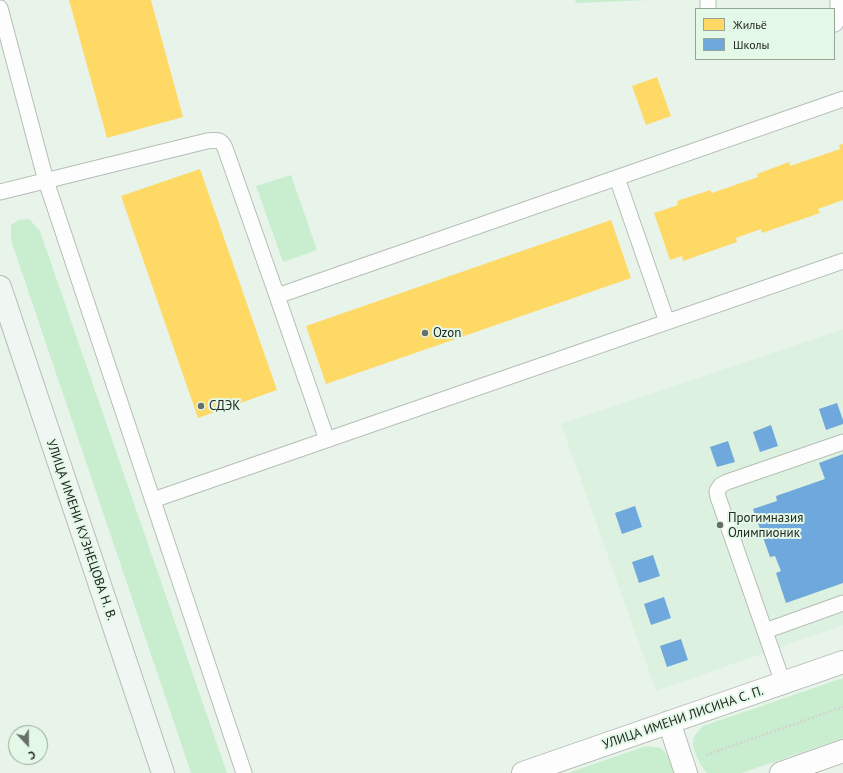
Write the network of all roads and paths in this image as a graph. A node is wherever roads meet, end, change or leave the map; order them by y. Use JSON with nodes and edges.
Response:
{"nodes":[{"id":1,"x":838,"y":0,"type":"edge"},
{"id":2,"x":0,"y":8,"type":"edge"},
{"id":3,"x":835,"y":24,"type":"edge"},
{"id":4,"x":843,"y":99,"type":"edge"},
{"id":5,"x":617,"y":178,"type":"junction"},
{"id":6,"x":46,"y":181,"type":"junction"},
{"id":7,"x":0,"y":192,"type":"edge"},
{"id":8,"x":843,"y":261,"type":"edge"},
{"id":9,"x":0,"y":287,"type":"edge"},
{"id":10,"x":277,"y":296,"type":"junction"},
{"id":11,"x":667,"y":322,"type":"junction"},
{"id":12,"x":327,"y":440,"type":"junction"},
{"id":13,"x":843,"y":442,"type":"edge"},
{"id":14,"x":153,"y":500,"type":"junction"},
{"id":15,"x":843,"y":604,"type":"edge"},
{"id":16,"x":764,"y":631,"type":"junction"},
{"id":17,"x":843,"y":662,"type":"edge"},
{"id":18,"x":783,"y":683,"type":"junction"},
{"id":19,"x":843,"y":707,"type":"edge"},
{"id":20,"x":669,"y":722,"type":"junction"},
{"id":21,"x":843,"y":751,"type":"edge"},
{"id":22,"x":684,"y":768,"type":"edge"},
{"id":23,"x":163,"y":773,"type":"edge"},
{"id":24,"x":244,"y":773,"type":"edge"},
{"id":25,"x":523,"y":773,"type":"edge"},
{"id":26,"x":780,"y":773,"type":"edge"}],
"edges":[{"from":1,"to":3,"type":"lane"},
{"from":2,"to":6,"type":"lane"},
{"from":4,"to":5,"type":"lane"},
{"from":5,"to":10,"type":"lane"},
{"from":5,"to":11,"type":"lane"},
{"from":6,"to":7,"type":"lane"},
{"from":6,"to":10,"type":"lane"},
{"from":6,"to":14,"type":"lane"},
{"from":8,"to":11,"type":"lane"},
{"from":9,"to":23,"type":"main road","name":"УЛИЦА ИМЕНИ КУЗНЕЦОВА Н. В."},
{"from":10,"to":12,"type":"lane"},
{"from":11,"to":12,"type":"lane"},
{"from":12,"to":14,"type":"lane"},
{"from":13,"to":16,"type":"lane"},
{"from":14,"to":24,"type":"lane"},
{"from":15,"to":16,"type":"lane"},
{"from":16,"to":18,"type":"lane"},
{"from":17,"to":18,"type":"street","name":"УЛИЦА ИМЕНИ ЛИСИНА С. П."},
{"from":18,"to":20,"type":"street","name":"УЛИЦА ИМЕНИ ЛИСИНА С. П."},
{"from":19,"to":22,"type":"path"},
{"from":20,"to":22,"type":"street"},
{"from":20,"to":25,"type":"street","name":"УЛИЦА ИМЕНИ ЛИСИНА С. П."},
{"from":21,"to":26,"type":"street"}]}
